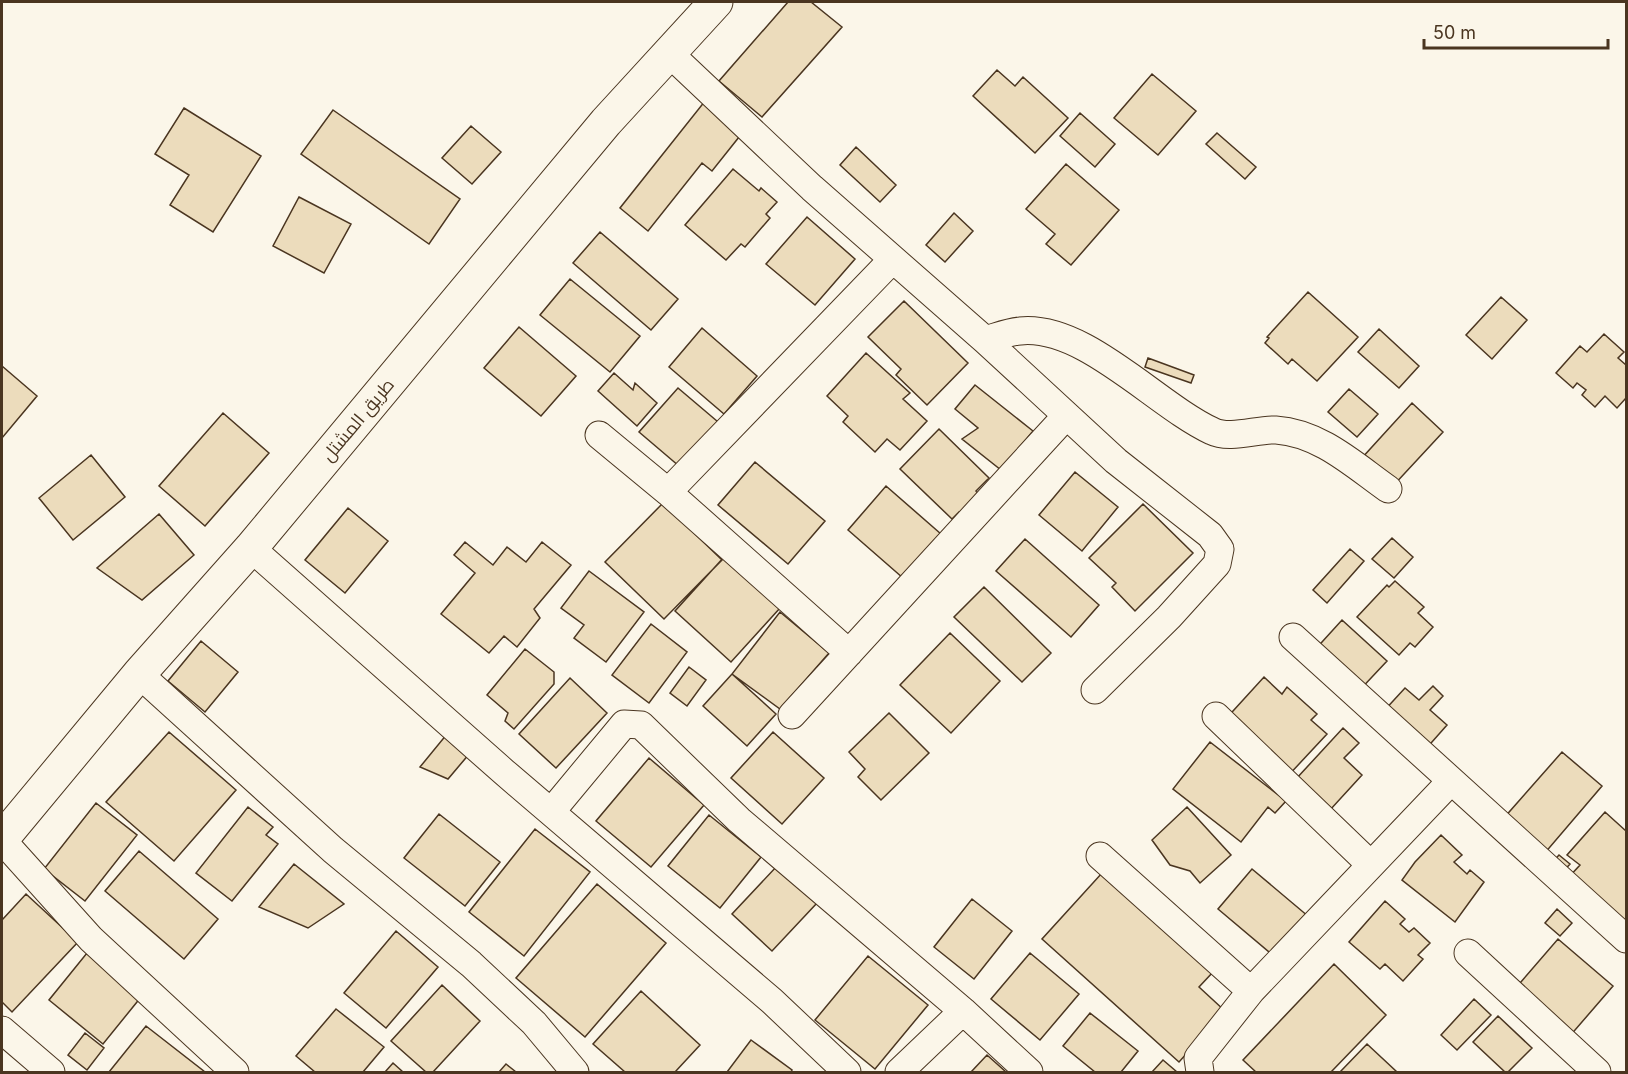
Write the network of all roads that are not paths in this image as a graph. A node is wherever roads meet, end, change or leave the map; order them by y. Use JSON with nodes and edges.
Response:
{"nodes":[{"id":1,"x":716,"y":2,"type":"edge"},
{"id":2,"x":669,"y":54,"type":"junction"},
{"id":3,"x":892,"y":260,"type":"junction"},
{"id":4,"x":985,"y":340,"type":"junction"},
{"id":5,"x":1066,"y":416,"type":"junction"},
{"id":6,"x":599,"y":435,"type":"dead end"},
{"id":7,"x":1388,"y":489,"type":"dead end"},
{"id":8,"x":668,"y":492,"type":"junction"},
{"id":9,"x":251,"y":548,"type":"junction"},
{"id":10,"x":1293,"y":637,"type":"dead end"},
{"id":11,"x":849,"y":653,"type":"junction"},
{"id":12,"x":139,"y":674,"type":"junction"},
{"id":13,"x":1095,"y":690,"type":"dead end"},
{"id":14,"x":792,"y":715,"type":"dead end"},
{"id":15,"x":1216,"y":716,"type":"dead end"},
{"id":16,"x":1451,"y":781,"type":"junction"},
{"id":17,"x":551,"y":812,"type":"junction"},
{"id":18,"x":2,"y":840,"type":"edge"},
{"id":19,"x":1100,"y":856,"type":"dead end"},
{"id":20,"x":1371,"y":865,"type":"junction"},
{"id":21,"x":1626,"y":939,"type":"edge"},
{"id":22,"x":1468,"y":953,"type":"dead end"},
{"id":23,"x":1251,"y":991,"type":"junction"},
{"id":24,"x":963,"y":1011,"type":"junction"},
{"id":25,"x":2,"y":1030,"type":"edge"},
{"id":26,"x":51,"y":1072,"type":"edge"},
{"id":27,"x":235,"y":1072,"type":"edge"},
{"id":28,"x":574,"y":1072,"type":"edge"},
{"id":29,"x":847,"y":1072,"type":"edge"},
{"id":30,"x":899,"y":1072,"type":"edge"},
{"id":31,"x":1029,"y":1072,"type":"edge"},
{"id":32,"x":1200,"y":1072,"type":"edge"},
{"id":33,"x":1597,"y":1072,"type":"edge"}],
"edges":[{"from":1,"to":2,"type":"main road","name":"طريق المشتل"},
{"from":2,"to":3,"type":"street"},
{"from":2,"to":9,"type":"main road","name":"طريق المشتل"},
{"from":3,"to":4,"type":"street"},
{"from":3,"to":8,"type":"street"},
{"from":4,"to":5,"type":"street"},
{"from":4,"to":7,"type":"street"},
{"from":5,"to":11,"type":"street"},
{"from":5,"to":13,"type":"street"},
{"from":6,"to":8,"type":"street"},
{"from":8,"to":11,"type":"street"},
{"from":9,"to":12,"type":"main road","name":"طريق المشتل"},
{"from":9,"to":17,"type":"street"},
{"from":10,"to":16,"type":"street"},
{"from":11,"to":14,"type":"street"},
{"from":12,"to":18,"type":"main road","name":"طريق المشتل"},
{"from":12,"to":28,"type":"street"},
{"from":15,"to":20,"type":"street"},
{"from":16,"to":20,"type":"street"},
{"from":16,"to":21,"type":"street"},
{"from":17,"to":24,"type":"street"},
{"from":17,"to":29,"type":"street"},
{"from":18,"to":27,"type":"street"},
{"from":19,"to":23,"type":"street"},
{"from":20,"to":23,"type":"street"},
{"from":22,"to":33,"type":"street"},
{"from":23,"to":32,"type":"street"},
{"from":24,"to":30,"type":"street"},
{"from":24,"to":31,"type":"street"},
{"from":25,"to":26,"type":"street"}]}
